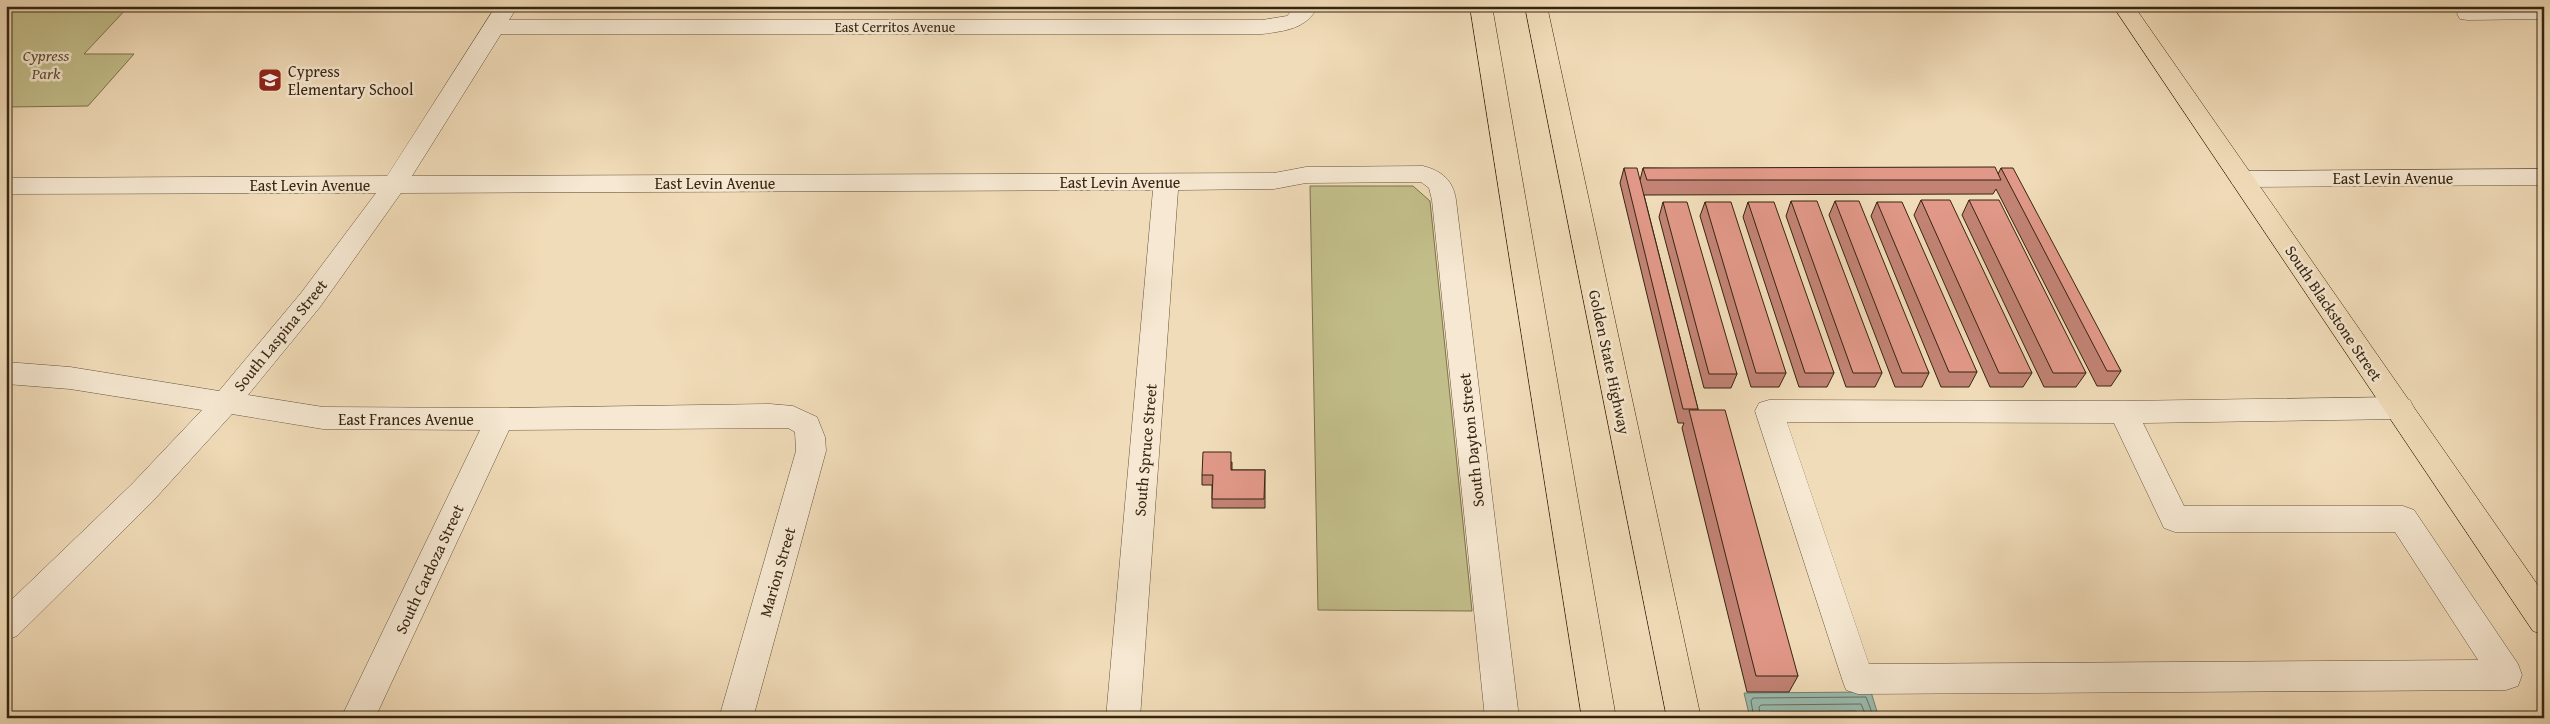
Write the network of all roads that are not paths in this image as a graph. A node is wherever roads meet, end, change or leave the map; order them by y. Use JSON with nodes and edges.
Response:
{"nodes":[{"id":1,"x":634,"y":6,"type":"edge"},
{"id":2,"x":748,"y":6,"type":"edge"},
{"id":3,"x":1481,"y":6,"type":"edge"},
{"id":4,"x":1536,"y":6,"type":"edge"},
{"id":5,"x":2124,"y":6,"type":"edge"},
{"id":6,"x":1301,"y":13,"type":"edge"},
{"id":7,"x":2544,"y":13,"type":"edge"},
{"id":8,"x":2468,"y":14,"type":"dead end"},
{"id":9,"x":501,"y":17,"type":"edge"},
{"id":10,"x":623,"y":27,"type":"junction"},
{"id":11,"x":739,"y":27,"type":"junction"},
{"id":12,"x":1422,"y":174,"type":"joint"},
{"id":13,"x":2544,"y":177,"type":"edge"},
{"id":14,"x":2242,"y":179,"type":"junction"},
{"id":15,"x":1166,"y":182,"type":"junction"},
{"id":16,"x":394,"y":184,"type":"junction"},
{"id":17,"x":6,"y":186,"type":"edge"},
{"id":18,"x":6,"y":373,"type":"edge"},
{"id":19,"x":226,"y":403,"type":"junction"},
{"id":20,"x":2400,"y":408,"type":"junction"},
{"id":21,"x":2123,"y":412,"type":"junction"},
{"id":22,"x":500,"y":420,"type":"junction"},
{"id":23,"x":807,"y":425,"type":"joint"},
{"id":24,"x":2544,"y":621,"type":"edge"},
{"id":25,"x":6,"y":626,"type":"edge"},
{"id":26,"x":358,"y":718,"type":"edge"},
{"id":27,"x":736,"y":718,"type":"edge"},
{"id":28,"x":1123,"y":718,"type":"edge"},
{"id":29,"x":1502,"y":718,"type":"edge"},
{"id":30,"x":1599,"y":718,"type":"edge"},
{"id":31,"x":1684,"y":718,"type":"edge"}],
"edges":[{"from":1,"to":10,"type":"street"},
{"from":2,"to":11,"type":"street"},
{"from":3,"to":30,"type":"main road"},
{"from":4,"to":31,"type":"main road","name":"Golden State Highway"},
{"from":5,"to":14,"type":"main road","name":"South Blackstone Street"},
{"from":6,"to":11,"type":"street","name":"East Cerritos Avenue"},
{"from":7,"to":8,"type":"street"},
{"from":9,"to":10,"type":"street","name":"East Cerritos Avenue"},
{"from":9,"to":16,"type":"street","name":"South Laspina Street"},
{"from":10,"to":11,"type":"street","name":"East Cerritos Avenue"},
{"from":12,"to":15,"type":"street","name":"East Levin Avenue"},
{"from":12,"to":29,"type":"street","name":"South Dayton Street"},
{"from":13,"to":14,"type":"street","name":"East Levin Avenue"},
{"from":14,"to":20,"type":"main road","name":"South Blackstone Street"},
{"from":15,"to":16,"type":"street","name":"East Levin Avenue"},
{"from":15,"to":28,"type":"street","name":"South Spruce Street"},
{"from":16,"to":17,"type":"street","name":"East Levin Avenue"},
{"from":16,"to":19,"type":"street","name":"South Laspina Street"},
{"from":18,"to":19,"type":"street","name":"East Frances Avenue"},
{"from":19,"to":22,"type":"street","name":"East Frances Avenue"},
{"from":19,"to":25,"type":"street","name":"South Laspina Street"},
{"from":20,"to":21,"type":"street"},
{"from":20,"to":24,"type":"main road","name":"South Blackstone Street"},
{"from":21,"to":21,"type":"street"},
{"from":22,"to":23,"type":"street","name":"East Frances Avenue"},
{"from":22,"to":26,"type":"street","name":"South Cardoza Street"},
{"from":23,"to":27,"type":"street","name":"Marion Street"}]}
